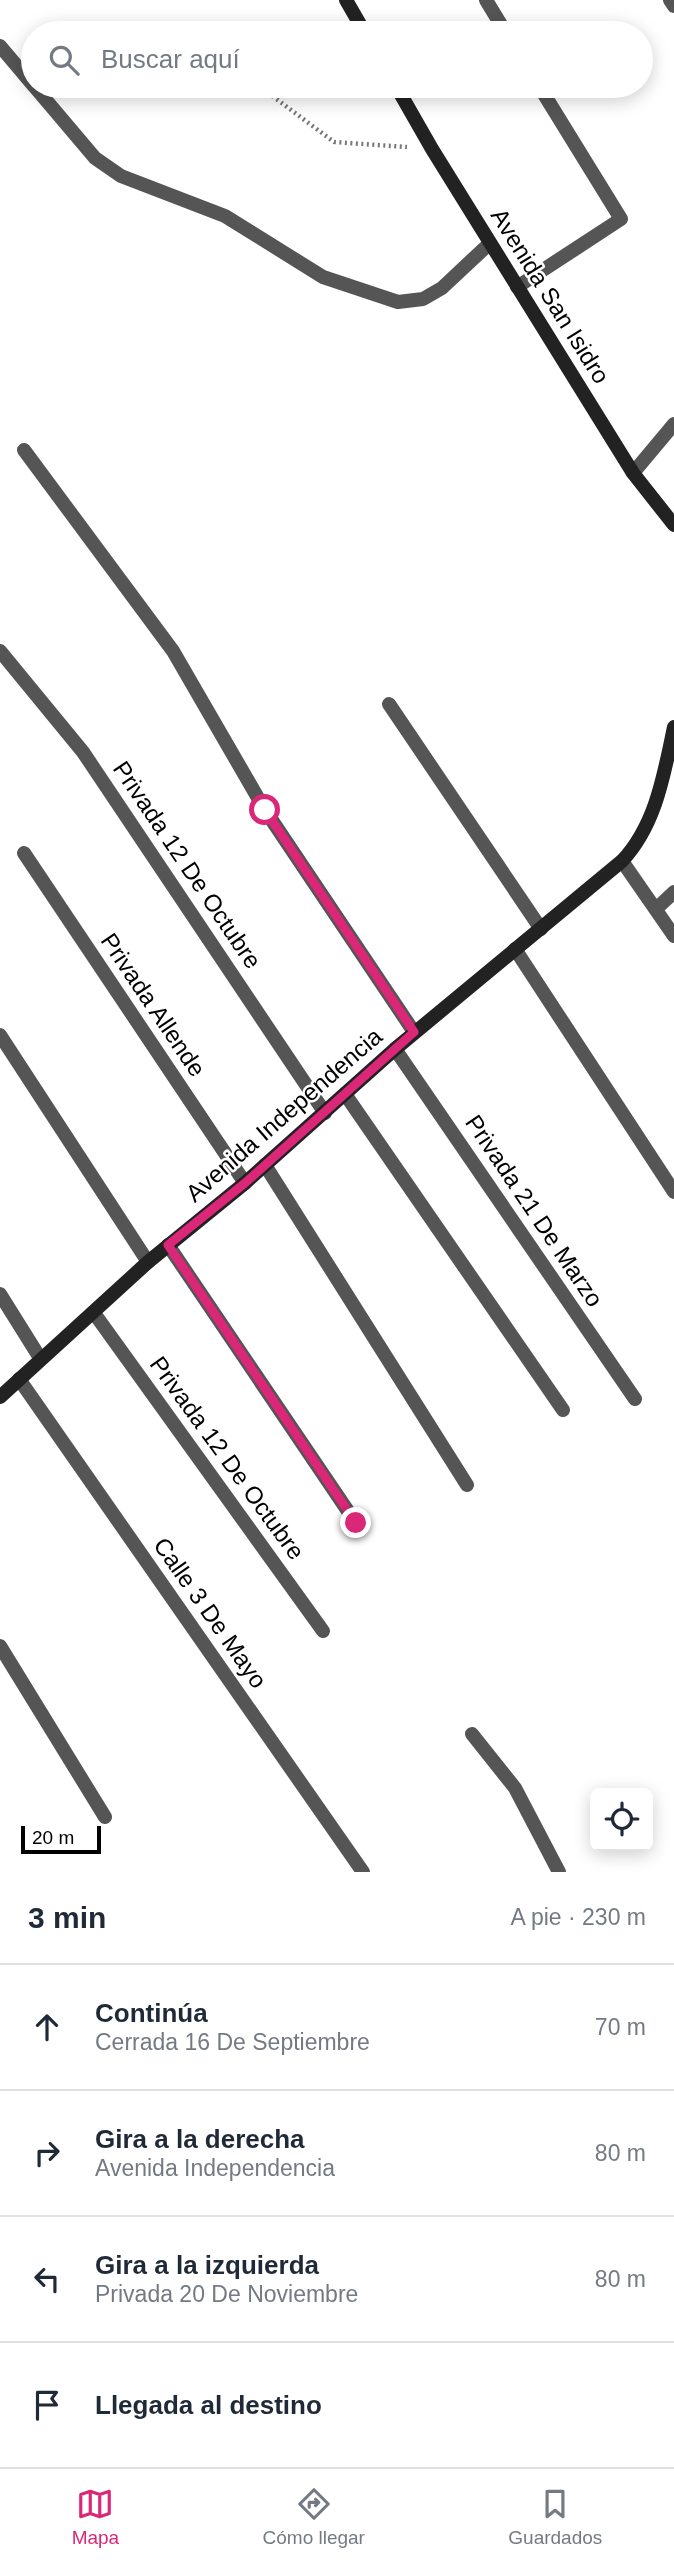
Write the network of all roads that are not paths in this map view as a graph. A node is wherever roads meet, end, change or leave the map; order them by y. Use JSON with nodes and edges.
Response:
{"nodes":[{"id":1,"x":346,"y":0,"type":"edge"},
{"id":2,"x":486,"y":0,"type":"edge"},
{"id":3,"x":670,"y":0,"type":"edge"},
{"id":4,"x":674,"y":6,"type":"edge"},
{"id":5,"x":358,"y":21,"type":"edge"},
{"id":6,"x":499,"y":21,"type":"edge"},
{"id":7,"x":0,"y":46,"type":"edge"},
{"id":8,"x":21,"y":70,"type":"edge"},
{"id":9,"x":45,"y":98,"type":"edge"},
{"id":10,"x":403,"y":98,"type":"edge"},
{"id":11,"x":546,"y":98,"type":"edge"},
{"id":12,"x":490,"y":243,"type":"junction"},
{"id":13,"x":517,"y":287,"type":"junction"},
{"id":14,"x":674,"y":424,"type":"edge"},
{"id":15,"x":24,"y":450,"type":"dead end"},
{"id":16,"x":633,"y":473,"type":"junction"},
{"id":17,"x":674,"y":525,"type":"edge"},
{"id":18,"x":0,"y":651,"type":"edge"},
{"id":19,"x":389,"y":704,"type":"dead end"},
{"id":20,"x":674,"y":727,"type":"edge"},
{"id":21,"x":23,"y":853,"type":"dead end"},
{"id":22,"x":622,"y":861,"type":"junction"},
{"id":23,"x":674,"y":892,"type":"edge"},
{"id":24,"x":656,"y":909,"type":"junction"},
{"id":25,"x":541,"y":929,"type":"junction"},
{"id":26,"x":674,"y":936,"type":"edge"},
{"id":27,"x":516,"y":949,"type":"junction"},
{"id":28,"x":414,"y":1032,"type":"junction"},
{"id":29,"x":0,"y":1035,"type":"edge"},
{"id":30,"x":395,"y":1049,"type":"junction"},
{"id":31,"x":345,"y":1094,"type":"junction"},
{"id":32,"x":325,"y":1113,"type":"junction"},
{"id":33,"x":265,"y":1165,"type":"junction"},
{"id":34,"x":245,"y":1183,"type":"junction"},
{"id":35,"x":674,"y":1192,"type":"edge"},
{"id":36,"x":168,"y":1245,"type":"junction"},
{"id":37,"x":148,"y":1262,"type":"junction"},
{"id":38,"x":0,"y":1294,"type":"edge"},
{"id":39,"x":94,"y":1313,"type":"junction"},
{"id":40,"x":40,"y":1358,"type":"junction"},
{"id":41,"x":19,"y":1380,"type":"junction"},
{"id":42,"x":0,"y":1396,"type":"edge"},
{"id":43,"x":635,"y":1399,"type":"dead end"},
{"id":44,"x":563,"y":1410,"type":"dead end"},
{"id":45,"x":467,"y":1485,"type":"dead end"},
{"id":46,"x":356,"y":1523,"type":"dead end"},
{"id":47,"x":323,"y":1630,"type":"dead end"},
{"id":48,"x":0,"y":1646,"type":"edge"},
{"id":49,"x":472,"y":1734,"type":"dead end"},
{"id":50,"x":105,"y":1817,"type":"dead end"},
{"id":51,"x":363,"y":1872,"type":"edge"},
{"id":52,"x":559,"y":1872,"type":"edge"}],
"edges":[{"from":1,"to":5,"type":"main road"},
{"from":2,"to":6,"type":"street"},
{"from":3,"to":4,"type":"street"},
{"from":7,"to":8,"type":"street"},
{"from":9,"to":12,"type":"street"},
{"from":10,"to":12,"type":"main road","name":"Avenida San Isidro"},
{"from":11,"to":13,"type":"street"},
{"from":12,"to":13,"type":"main road","name":"Avenida San Isidro"},
{"from":13,"to":16,"type":"main road","name":"Avenida San Isidro"},
{"from":14,"to":16,"type":"street"},
{"from":15,"to":28,"type":"street"},
{"from":16,"to":17,"type":"main road","name":"Avenida San Isidro"},
{"from":18,"to":32,"type":"street","name":"Privada 12 De Octubre"},
{"from":19,"to":25,"type":"street"},
{"from":20,"to":22,"type":"main road","name":"Avenida Independencia"},
{"from":21,"to":34,"type":"street","name":"Privada Allende"},
{"from":22,"to":24,"type":"street"},
{"from":22,"to":25,"type":"main road","name":"Avenida Independencia"},
{"from":23,"to":24,"type":"street"},
{"from":24,"to":26,"type":"street"},
{"from":25,"to":27,"type":"main road","name":"Avenida Independencia"},
{"from":27,"to":28,"type":"main road","name":"Avenida Independencia"},
{"from":27,"to":35,"type":"street"},
{"from":28,"to":30,"type":"main road","name":"Avenida Independencia"},
{"from":29,"to":37,"type":"street"},
{"from":30,"to":31,"type":"main road","name":"Avenida Independencia"},
{"from":30,"to":43,"type":"street","name":"Privada 21 De Marzo"},
{"from":31,"to":32,"type":"main road","name":"Avenida Independencia"},
{"from":31,"to":44,"type":"street"},
{"from":32,"to":33,"type":"main road","name":"Avenida Independencia"},
{"from":33,"to":34,"type":"main road","name":"Avenida Independencia"},
{"from":33,"to":45,"type":"street"},
{"from":34,"to":36,"type":"main road","name":"Avenida Independencia"},
{"from":36,"to":37,"type":"main road","name":"Avenida Independencia"},
{"from":36,"to":46,"type":"street"},
{"from":37,"to":39,"type":"main road","name":"Avenida Independencia"},
{"from":38,"to":40,"type":"street"},
{"from":39,"to":40,"type":"main road","name":"Avenida Independencia"},
{"from":39,"to":47,"type":"street","name":"Privada 12 De Octubre"},
{"from":40,"to":41,"type":"main road","name":"Avenida Independencia"},
{"from":41,"to":42,"type":"main road","name":"Avenida Independencia"},
{"from":41,"to":51,"type":"street","name":"Calle 3 De Mayo"},
{"from":48,"to":50,"type":"street"},
{"from":49,"to":52,"type":"street"}]}
